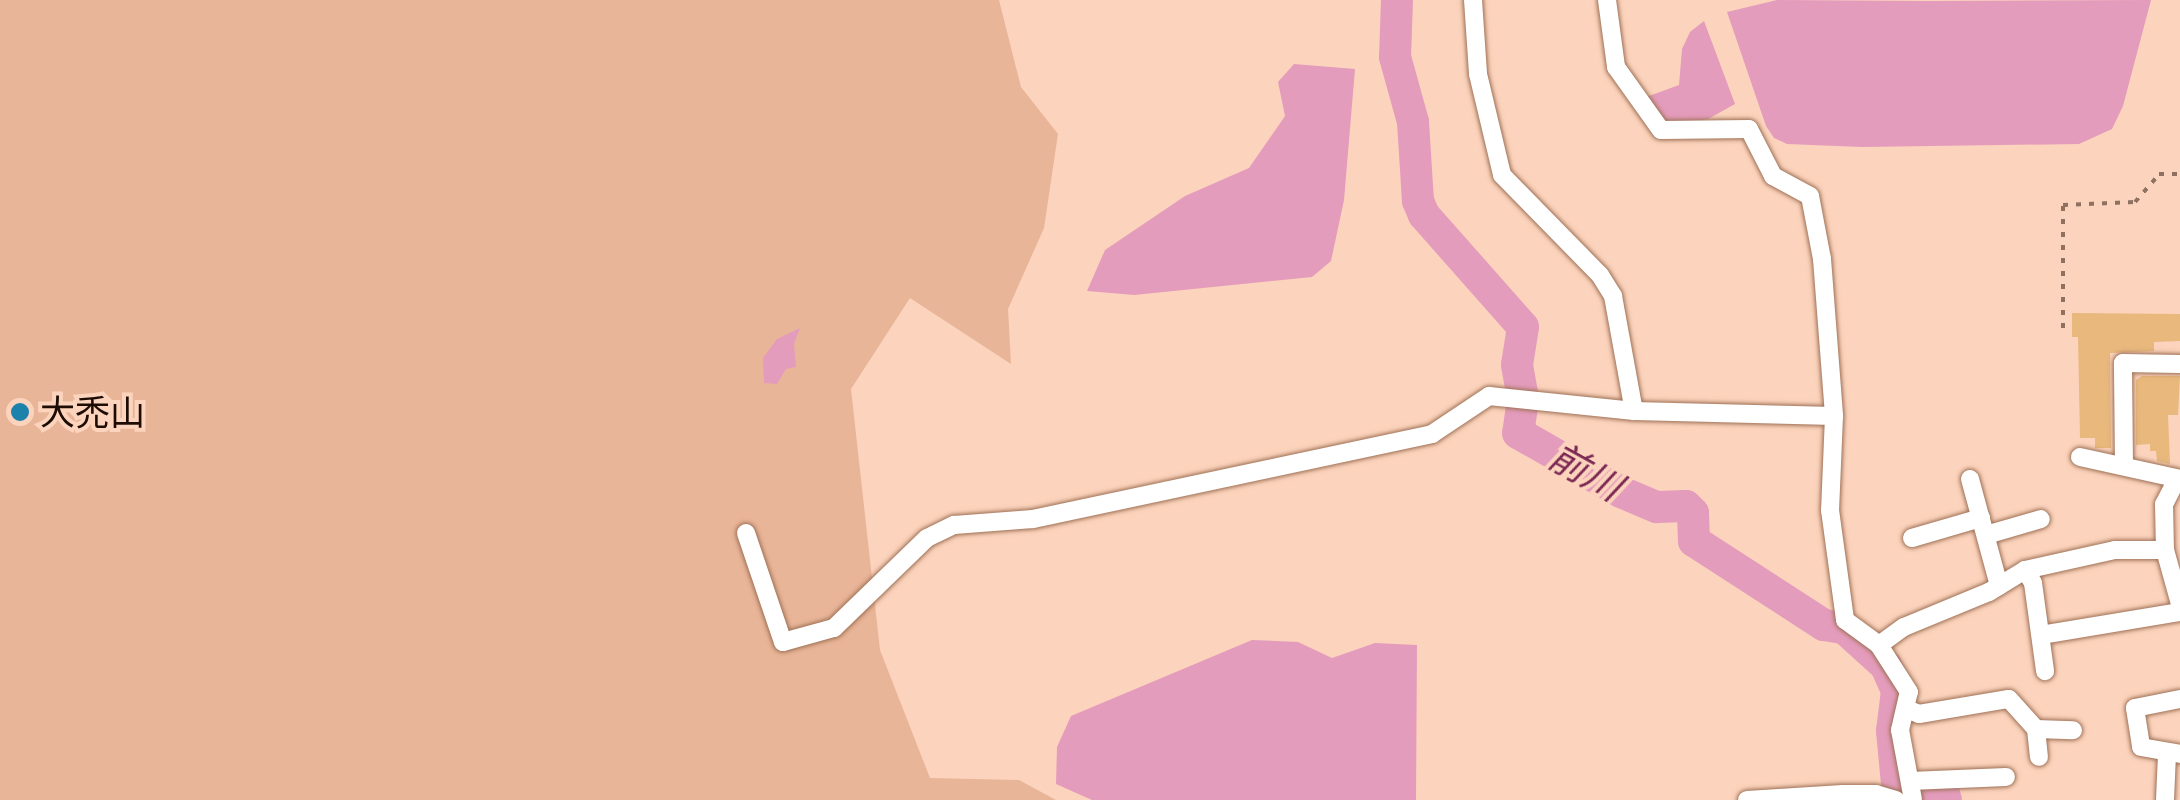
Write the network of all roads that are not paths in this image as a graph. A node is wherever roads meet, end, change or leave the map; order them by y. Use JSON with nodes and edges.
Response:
{"nodes":[{"id":1,"x":1472,"y":0,"type":"edge"},
{"id":2,"x":1607,"y":0,"type":"edge"},
{"id":3,"x":2180,"y":364,"type":"edge"},
{"id":4,"x":1634,"y":410,"type":"junction"},
{"id":5,"x":1834,"y":416,"type":"junction"},
{"id":6,"x":2080,"y":458,"type":"dead end"},
{"id":7,"x":2124,"y":466,"type":"junction"},
{"id":8,"x":1970,"y":479,"type":"dead end"},
{"id":9,"x":2178,"y":479,"type":"edge"},
{"id":10,"x":2041,"y":520,"type":"dead end"},
{"id":11,"x":1983,"y":526,"type":"junction"},
{"id":12,"x":746,"y":532,"type":"dead end"},
{"id":13,"x":1912,"y":538,"type":"dead end"},
{"id":14,"x":2165,"y":550,"type":"junction"},
{"id":15,"x":2026,"y":570,"type":"junction"},
{"id":16,"x":1999,"y":586,"type":"junction"},
{"id":17,"x":2180,"y":608,"type":"edge"},
{"id":18,"x":2041,"y":636,"type":"junction"},
{"id":19,"x":1879,"y":645,"type":"junction"},
{"id":20,"x":2045,"y":671,"type":"dead end"},
{"id":21,"x":2180,"y":699,"type":"edge"},
{"id":22,"x":1907,"y":709,"type":"junction"},
{"id":23,"x":2036,"y":729,"type":"junction"},
{"id":24,"x":2073,"y":730,"type":"dead end"},
{"id":25,"x":2174,"y":754,"type":"edge"},
{"id":26,"x":2039,"y":757,"type":"dead end"},
{"id":27,"x":2006,"y":777,"type":"dead end"},
{"id":28,"x":1910,"y":781,"type":"junction"},
{"id":29,"x":1843,"y":797,"type":"edge"},
{"id":30,"x":1747,"y":800,"type":"edge"},
{"id":31,"x":1896,"y":800,"type":"edge"},
{"id":32,"x":1913,"y":800,"type":"edge"},
{"id":33,"x":2166,"y":800,"type":"edge"}],
"edges":[{"from":1,"to":4,"type":"street"},
{"from":2,"to":5,"type":"street"},
{"from":3,"to":7,"type":"street"},
{"from":4,"to":5,"type":"street"},
{"from":4,"to":12,"type":"street"},
{"from":5,"to":19,"type":"street"},
{"from":6,"to":7,"type":"street"},
{"from":7,"to":9,"type":"street"},
{"from":8,"to":11,"type":"street"},
{"from":9,"to":14,"type":"street"},
{"from":10,"to":11,"type":"street"},
{"from":11,"to":13,"type":"street"},
{"from":11,"to":16,"type":"street"},
{"from":14,"to":15,"type":"street"},
{"from":14,"to":17,"type":"street"},
{"from":15,"to":16,"type":"street"},
{"from":15,"to":18,"type":"street"},
{"from":16,"to":19,"type":"street"},
{"from":17,"to":18,"type":"street"},
{"from":18,"to":20,"type":"street"},
{"from":19,"to":22,"type":"street"},
{"from":21,"to":25,"type":"street"},
{"from":22,"to":23,"type":"street"},
{"from":22,"to":28,"type":"street"},
{"from":23,"to":24,"type":"street"},
{"from":23,"to":26,"type":"street"},
{"from":25,"to":33,"type":"street"},
{"from":27,"to":28,"type":"street"},
{"from":28,"to":32,"type":"street"},
{"from":29,"to":30,"type":"street"},
{"from":29,"to":31,"type":"street"}]}
